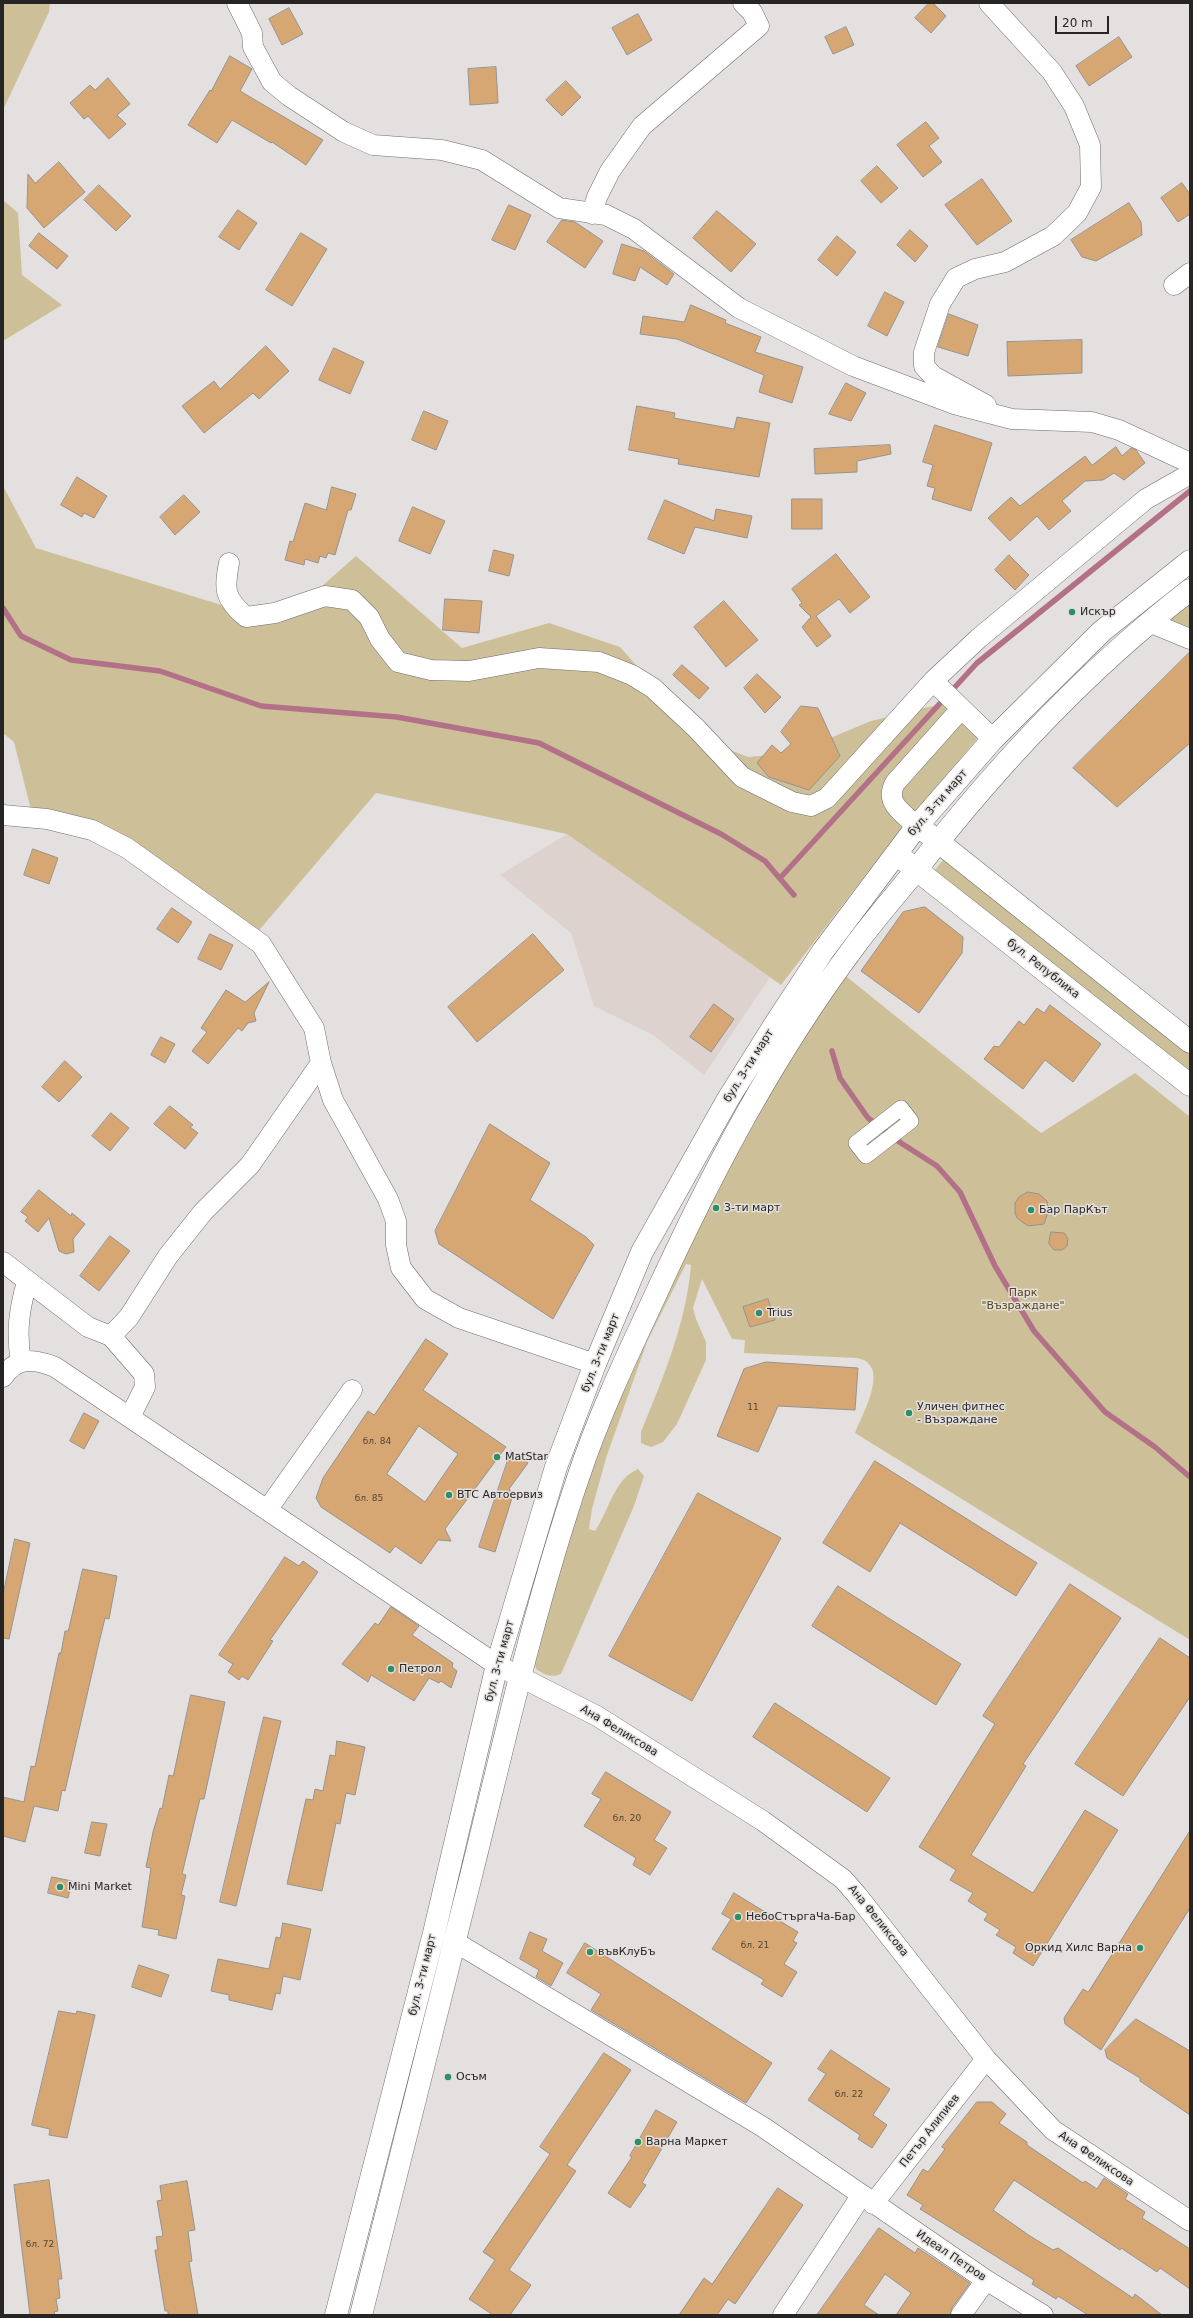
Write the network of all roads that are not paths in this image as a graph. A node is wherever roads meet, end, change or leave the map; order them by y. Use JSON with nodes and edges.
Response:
{"nodes":[{"id":1,"x":237,"y":3,"type":"edge"},
{"id":2,"x":742,"y":3,"type":"edge"},
{"id":3,"x":989,"y":3,"type":"edge"},
{"id":4,"x":592,"y":214,"type":"junction"},
{"id":5,"x":1190,"y":273,"type":"edge"},
{"id":6,"x":1174,"y":285,"type":"dead end"},
{"id":7,"x":1012,"y":419,"type":"junction"},
{"id":8,"x":1190,"y":462,"type":"edge"},
{"id":9,"x":1190,"y":474,"type":"edge"},
{"id":10,"x":1190,"y":561,"type":"edge"},
{"id":11,"x":229,"y":563,"type":"dead end"},
{"id":12,"x":1190,"y":590,"type":"edge"},
{"id":13,"x":1149,"y":622,"type":"junction"},
{"id":14,"x":1190,"y":639,"type":"edge"},
{"id":15,"x":947,"y":695,"type":"junction"},
{"id":16,"x":993,"y":739,"type":"junction"},
{"id":17,"x":3,"y":815,"type":"edge"},
{"id":18,"x":917,"y":826,"type":"junction"},
{"id":19,"x":937,"y":841,"type":"junction"},
{"id":20,"x":895,"y":854,"type":"junction"},
{"id":21,"x":916,"y":869,"type":"junction"},
{"id":22,"x":1190,"y":1042,"type":"edge"},
{"id":23,"x":321,"y":1062,"type":"junction"},
{"id":24,"x":1190,"y":1085,"type":"edge"},
{"id":25,"x":3,"y":1262,"type":"edge"},
{"id":26,"x":27,"y":1282,"type":"junction"},
{"id":27,"x":111,"y":1336,"type":"junction"},
{"id":28,"x":21,"y":1362,"type":"junction"},
{"id":29,"x":595,"y":1364,"type":"junction"},
{"id":30,"x":3,"y":1377,"type":"edge"},
{"id":31,"x":352,"y":1390,"type":"dead end"},
{"id":32,"x":130,"y":1417,"type":"junction"},
{"id":33,"x":267,"y":1510,"type":"junction"},
{"id":34,"x":497,"y":1665,"type":"junction"},
{"id":35,"x":520,"y":1676,"type":"junction"},
{"id":36,"x":455,"y":1942,"type":"junction"},
{"id":37,"x":986,"y":2058,"type":"junction"},
{"id":38,"x":867,"y":2200,"type":"junction"},
{"id":39,"x":1190,"y":2221,"type":"edge"},
{"id":40,"x":986,"y":2280,"type":"junction"},
{"id":41,"x":336,"y":2315,"type":"edge"},
{"id":42,"x":361,"y":2315,"type":"edge"},
{"id":43,"x":783,"y":2315,"type":"edge"},
{"id":44,"x":961,"y":2315,"type":"edge"},
{"id":45,"x":1043,"y":2315,"type":"edge"}],
"edges":[{"from":1,"to":4,"type":"street"},
{"from":2,"to":4,"type":"street"},
{"from":3,"to":7,"type":"street"},
{"from":4,"to":7,"type":"street"},
{"from":5,"to":6,"type":"street"},
{"from":7,"to":8,"type":"street"},
{"from":9,"to":15,"type":"street"},
{"from":10,"to":16,"type":"street","name":"бул. 3-ти март"},
{"from":11,"to":15,"type":"street"},
{"from":12,"to":13,"type":"street","name":"бул. 3-ти март"},
{"from":13,"to":14,"type":"street"},
{"from":13,"to":19,"type":"street","name":"бул. 3-ти март"},
{"from":15,"to":16,"type":"street"},
{"from":15,"to":18,"type":"street"},
{"from":16,"to":18,"type":"street","name":"бул. 3-ти март"},
{"from":17,"to":23,"type":"street"},
{"from":18,"to":19,"type":"street"},
{"from":18,"to":20,"type":"street","name":"бул. 3-ти март"},
{"from":19,"to":21,"type":"street","name":"бул. 3-ти март"},
{"from":19,"to":22,"type":"street"},
{"from":20,"to":21,"type":"street","name":"бул. Република"},
{"from":20,"to":29,"type":"street","name":"бул. 3-ти март"},
{"from":21,"to":24,"type":"street","name":"бул. Република"},
{"from":21,"to":35,"type":"street","name":"бул. 3-ти март"},
{"from":23,"to":27,"type":"street"},
{"from":23,"to":29,"type":"street"},
{"from":25,"to":26,"type":"street"},
{"from":26,"to":27,"type":"street"},
{"from":26,"to":28,"type":"street"},
{"from":27,"to":32,"type":"street"},
{"from":28,"to":30,"type":"street"},
{"from":28,"to":32,"type":"street","name":"Ана Феликсова"},
{"from":29,"to":34,"type":"street","name":"бул. 3-ти март"},
{"from":31,"to":33,"type":"street"},
{"from":32,"to":33,"type":"street","name":"Ана Феликсова"},
{"from":33,"to":34,"type":"street","name":"Ана Феликсова"},
{"from":34,"to":35,"type":"street","name":"Ана Феликсова"},
{"from":34,"to":41,"type":"street","name":"бул. 3-ти март"},
{"from":35,"to":36,"type":"street","name":"бул. 3-ти март"},
{"from":35,"to":37,"type":"street","name":"Ана Феликсова"},
{"from":36,"to":38,"type":"street","name":"Идеал Петров"},
{"from":36,"to":42,"type":"street","name":"бул. 3-ти март"},
{"from":37,"to":38,"type":"street","name":"Петър Алипиев"},
{"from":37,"to":39,"type":"street","name":"Ана Феликсова"},
{"from":38,"to":40,"type":"street","name":"Идеал Петров"},
{"from":38,"to":43,"type":"street","name":"Петър Алипиев"},
{"from":40,"to":44,"type":"street"},
{"from":40,"to":45,"type":"street","name":"Идеал Петров"}]}
